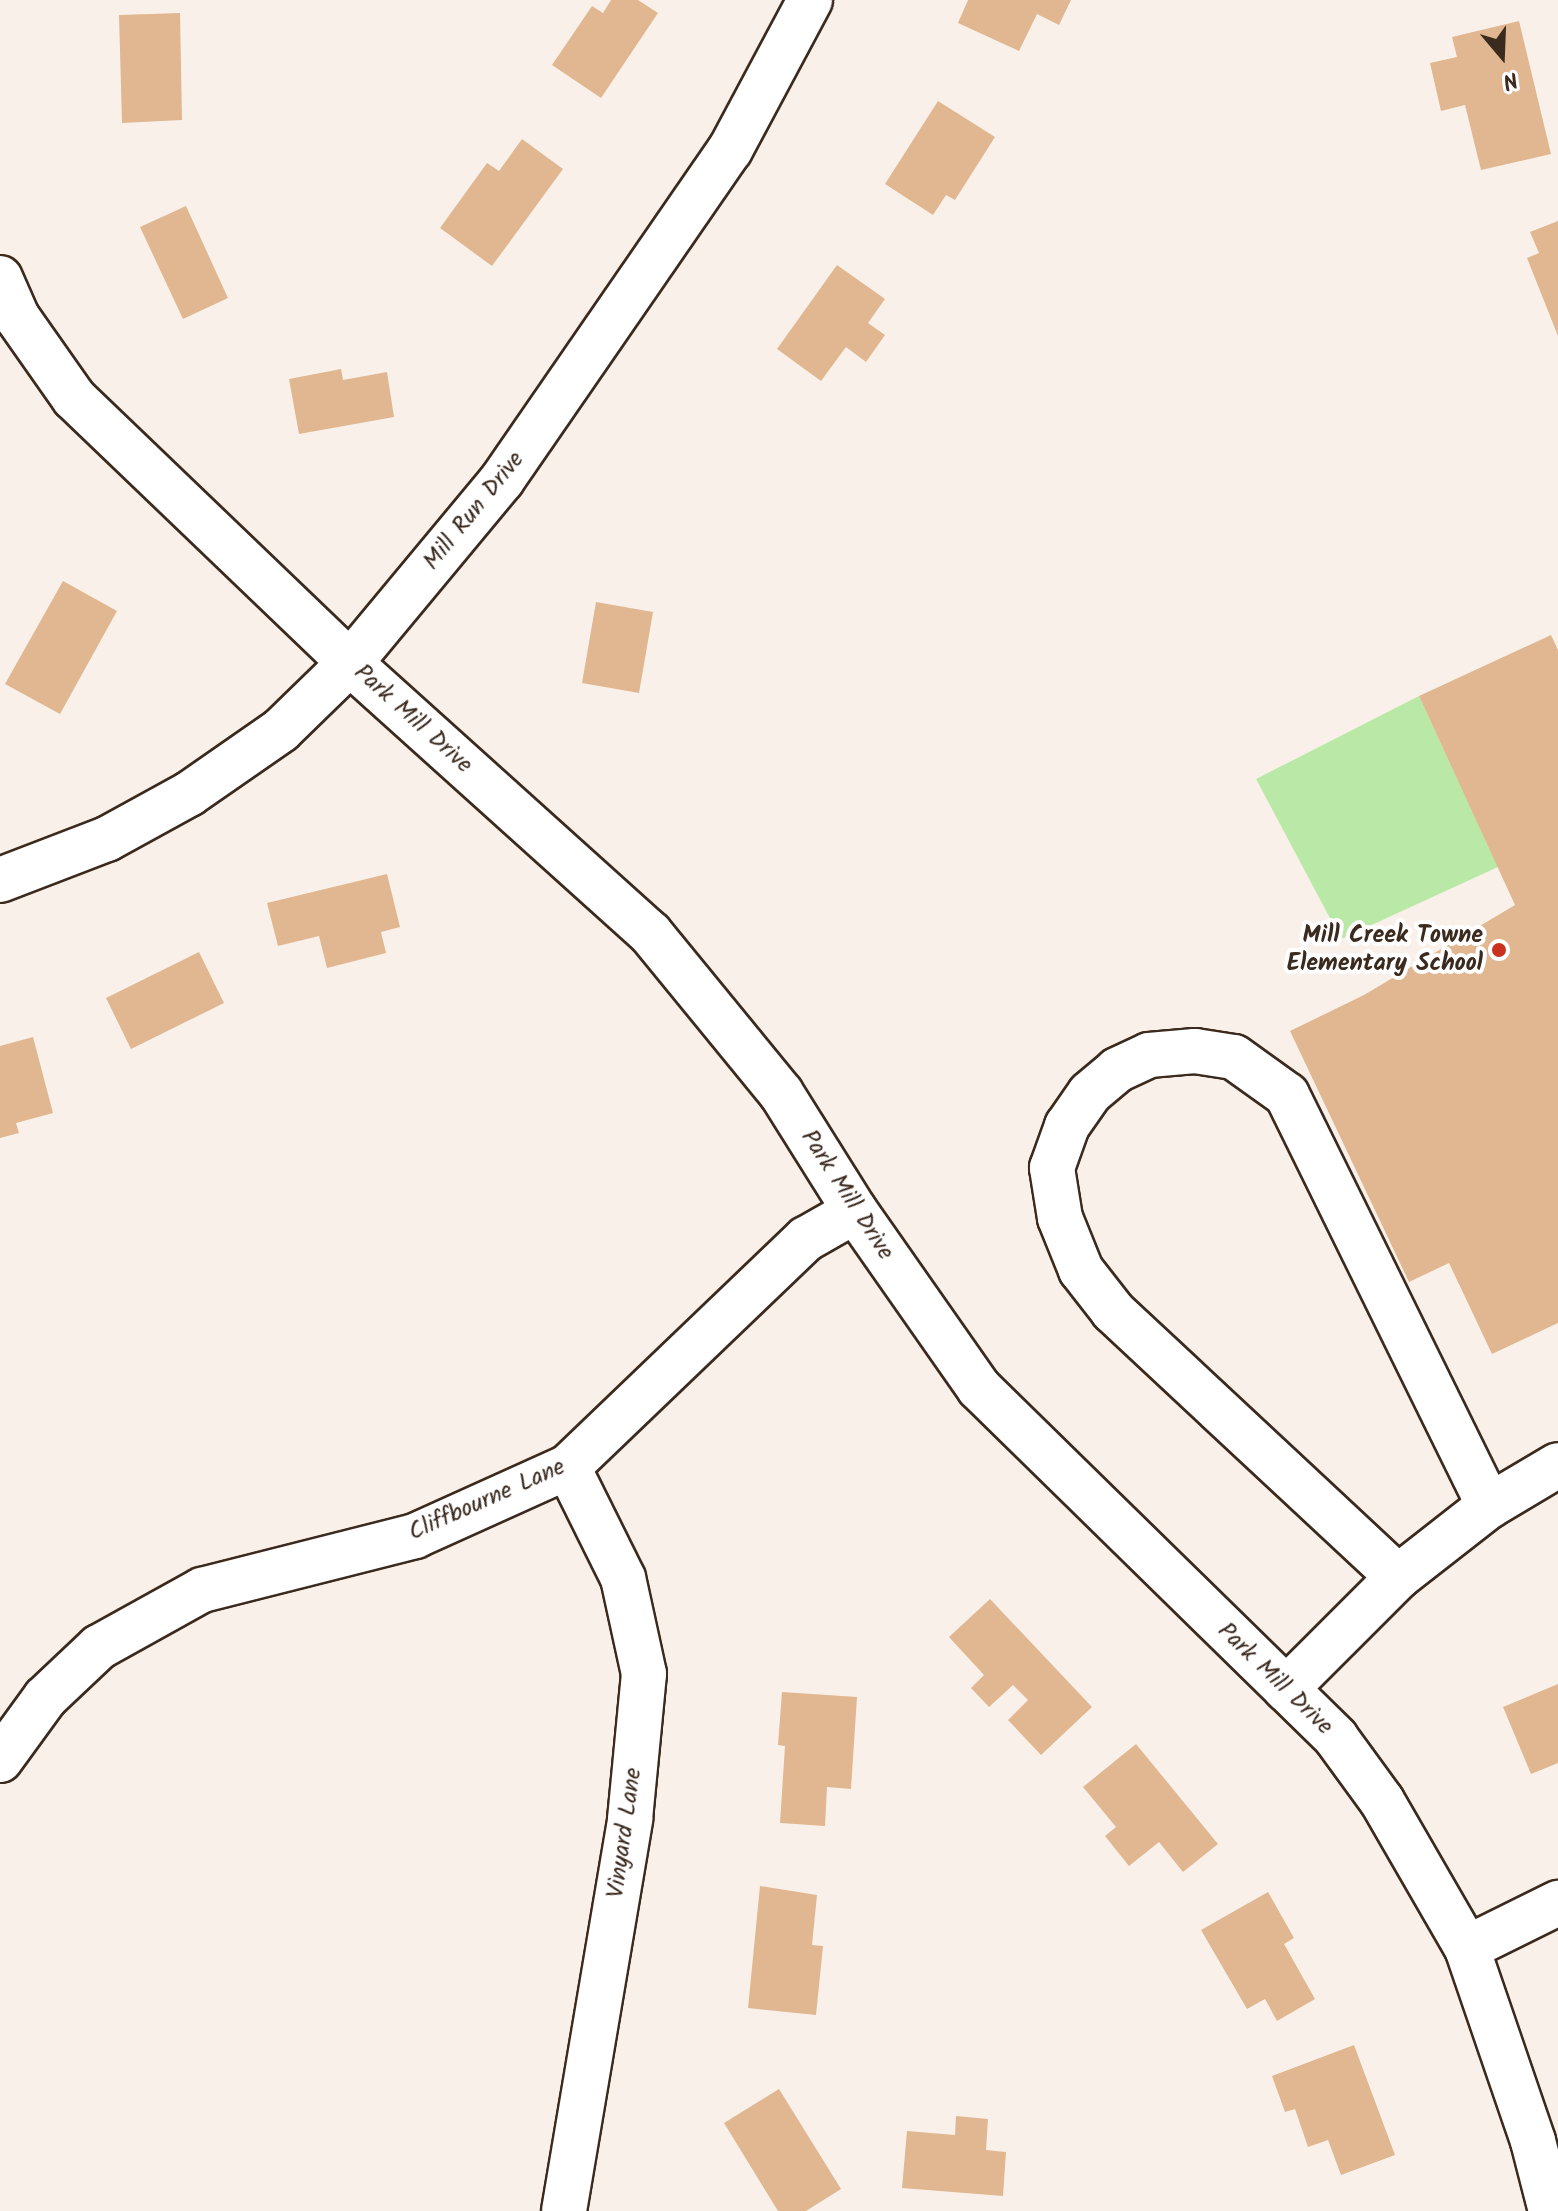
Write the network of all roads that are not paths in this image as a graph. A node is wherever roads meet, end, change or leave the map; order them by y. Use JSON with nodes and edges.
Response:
{"nodes":[{"id":1,"x":810,"y":0,"type":"edge"},
{"id":2,"x":0,"y":278,"type":"edge"},
{"id":3,"x":350,"y":663,"type":"junction"},
{"id":4,"x":0,"y":880,"type":"edge"},
{"id":5,"x":855,"y":1211,"type":"junction"},
{"id":6,"x":1558,"y":1465,"type":"edge"},
{"id":7,"x":568,"y":1467,"type":"junction"},
{"id":8,"x":1489,"y":1506,"type":"junction"},
{"id":9,"x":1398,"y":1577,"type":"junction"},
{"id":10,"x":1286,"y":1689,"type":"junction"},
{"id":11,"x":0,"y":1760,"type":"edge"},
{"id":12,"x":1558,"y":1903,"type":"edge"},
{"id":13,"x":1467,"y":1948,"type":"junction"},
{"id":14,"x":564,"y":2211,"type":"edge"},
{"id":15,"x":1551,"y":2211,"type":"edge"}],
"edges":[{"from":1,"to":3,"type":"street","name":"Mill Run Drive"},
{"from":2,"to":3,"type":"street","name":"Park Mill Drive"},
{"from":3,"to":4,"type":"street","name":"Mill Run Drive"},
{"from":3,"to":5,"type":"street","name":"Park Mill Drive"},
{"from":5,"to":7,"type":"street","name":"Cliffbourne Lane"},
{"from":5,"to":10,"type":"street","name":"Park Mill Drive"},
{"from":6,"to":8,"type":"street"},
{"from":7,"to":11,"type":"street","name":"Cliffbourne Lane"},
{"from":7,"to":14,"type":"street","name":"Vinyard Lane"},
{"from":8,"to":9,"type":"street"},
{"from":8,"to":9,"type":"street"},
{"from":9,"to":10,"type":"street"},
{"from":10,"to":13,"type":"street","name":"Park Mill Drive"},
{"from":12,"to":13,"type":"street"},
{"from":13,"to":15,"type":"street","name":"Park Mill Drive"}]}
